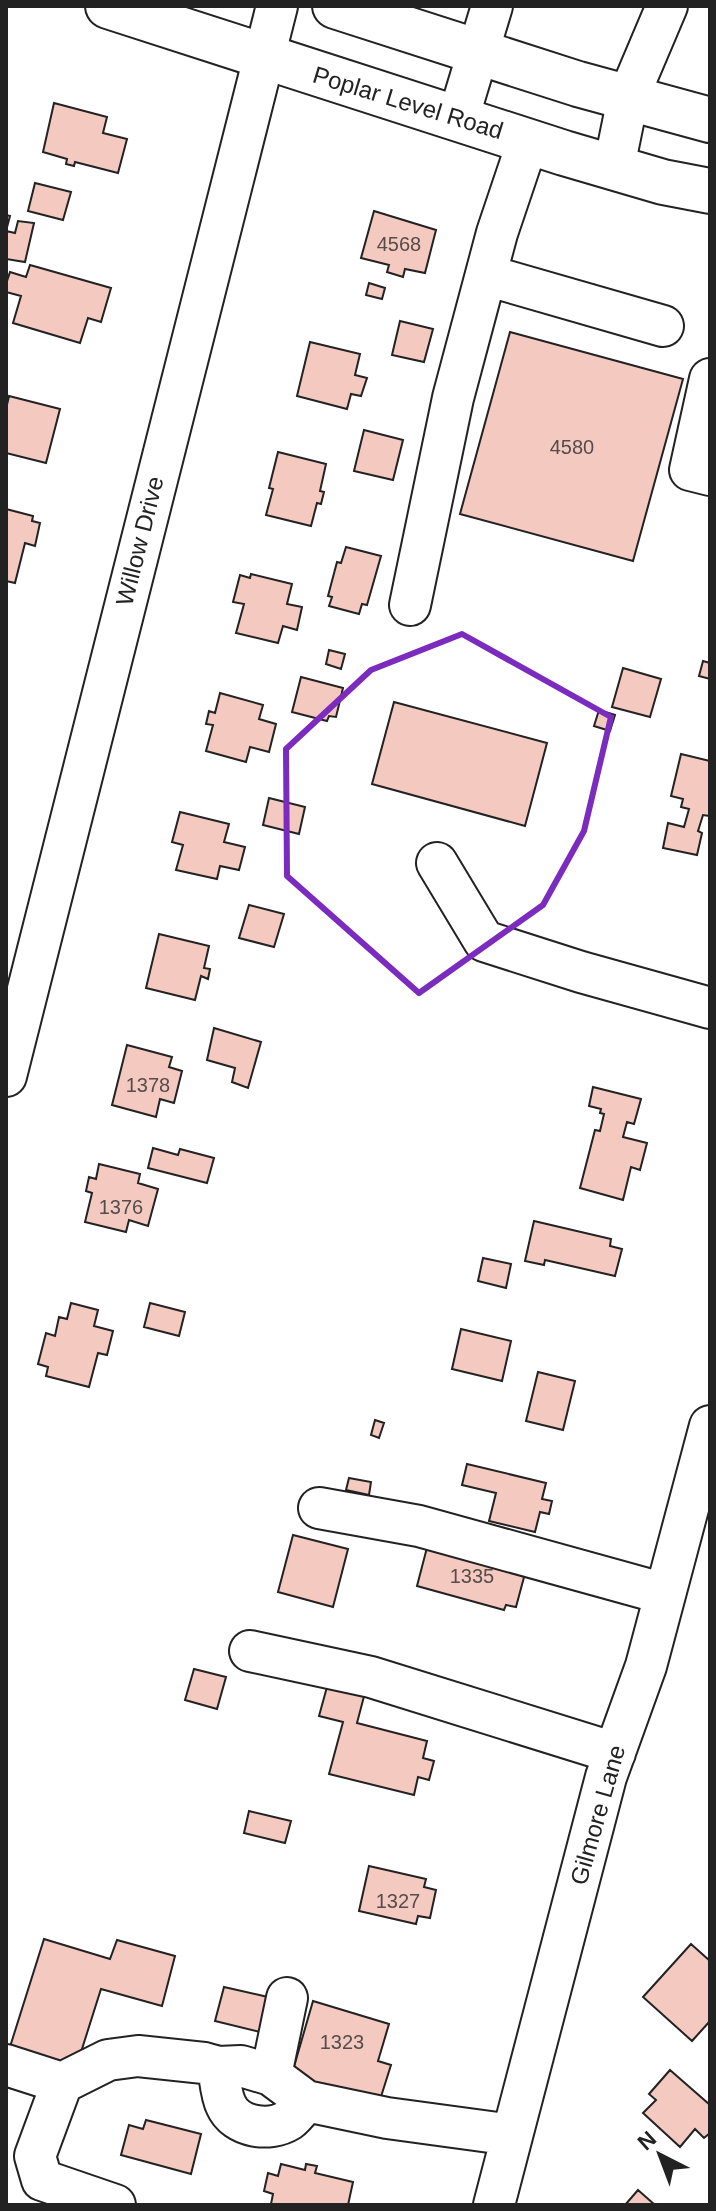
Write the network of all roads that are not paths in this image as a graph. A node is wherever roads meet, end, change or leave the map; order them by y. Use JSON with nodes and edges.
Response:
{"nodes":[{"id":1,"x":108,"y":6,"type":"edge"},
{"id":2,"x":277,"y":6,"type":"edge"},
{"id":3,"x":335,"y":6,"type":"edge"},
{"id":4,"x":492,"y":6,"type":"edge"},
{"id":5,"x":653,"y":11,"type":"edge"},
{"id":6,"x":477,"y":52,"type":"junction"},
{"id":7,"x":262,"y":57,"type":"junction"},
{"id":8,"x":628,"y":98,"type":"junction"},
{"id":9,"x":458,"y":119,"type":"junction"},
{"id":10,"x":710,"y":120,"type":"edge"},
{"id":11,"x":528,"y":141,"type":"junction"},
{"id":12,"x":614,"y":167,"type":"junction"},
{"id":13,"x":710,"y":191,"type":"edge"},
{"id":14,"x":486,"y":275,"type":"junction"},
{"id":15,"x":663,"y":326,"type":"dead end"},
{"id":16,"x":710,"y":379,"type":"edge"},
{"id":17,"x":710,"y":475,"type":"edge"},
{"id":18,"x":410,"y":605,"type":"dead end"},
{"id":19,"x":437,"y":863,"type":"dead end"},
{"id":20,"x":710,"y":1008,"type":"edge"},
{"id":21,"x":6,"y":1076,"type":"edge"},
{"id":22,"x":710,"y":1426,"type":"edge"},
{"id":23,"x":319,"y":1508,"type":"dead end"},
{"id":24,"x":665,"y":1594,"type":"junction"},
{"id":25,"x":250,"y":1651,"type":"dead end"},
{"id":26,"x":615,"y":1753,"type":"junction"},
{"id":27,"x":287,"y":1998,"type":"dead end"},
{"id":28,"x":6,"y":2065,"type":"edge"},
{"id":29,"x":218,"y":2067,"type":"junction"},
{"id":30,"x":271,"y":2075,"type":"junction"},
{"id":31,"x":62,"y":2083,"type":"junction"},
{"id":32,"x":306,"y":2101,"type":"junction"},
{"id":33,"x":512,"y":2135,"type":"junction"},
{"id":34,"x":115,"y":2205,"type":"edge"},
{"id":35,"x":494,"y":2205,"type":"edge"}],
"edges":[{"from":1,"to":7,"type":"main road","name":"Poplar Level Road"},
{"from":2,"to":7,"type":"street","name":"Willow Drive"},
{"from":3,"to":6,"type":"main road"},
{"from":4,"to":6,"type":"street"},
{"from":5,"to":8,"type":"street"},
{"from":6,"to":8,"type":"main road"},
{"from":6,"to":9,"type":"street"},
{"from":7,"to":9,"type":"main road","name":"Poplar Level Road"},
{"from":7,"to":21,"type":"street","name":"Willow Drive"},
{"from":8,"to":10,"type":"main road"},
{"from":8,"to":12,"type":"street"},
{"from":9,"to":11,"type":"main road","name":"Poplar Level Road"},
{"from":11,"to":12,"type":"main road","name":"Poplar Level Road"},
{"from":11,"to":14,"type":"street"},
{"from":12,"to":13,"type":"main road","name":"Poplar Level Road"},
{"from":14,"to":15,"type":"street"},
{"from":14,"to":18,"type":"street"},
{"from":16,"to":17,"type":"street"},
{"from":19,"to":20,"type":"street"},
{"from":22,"to":24,"type":"street","name":"Gilmore Lane"},
{"from":23,"to":24,"type":"street"},
{"from":24,"to":26,"type":"street","name":"Gilmore Lane"},
{"from":25,"to":26,"type":"street"},
{"from":26,"to":33,"type":"street","name":"Gilmore Lane"},
{"from":27,"to":30,"type":"street"},
{"from":28,"to":31,"type":"street"},
{"from":29,"to":30,"type":"street"},
{"from":29,"to":31,"type":"street"},
{"from":29,"to":32,"type":"street"},
{"from":30,"to":32,"type":"street"},
{"from":31,"to":34,"type":"street"},
{"from":32,"to":33,"type":"street"},
{"from":33,"to":35,"type":"street","name":"Gilmore Lane"}]}
